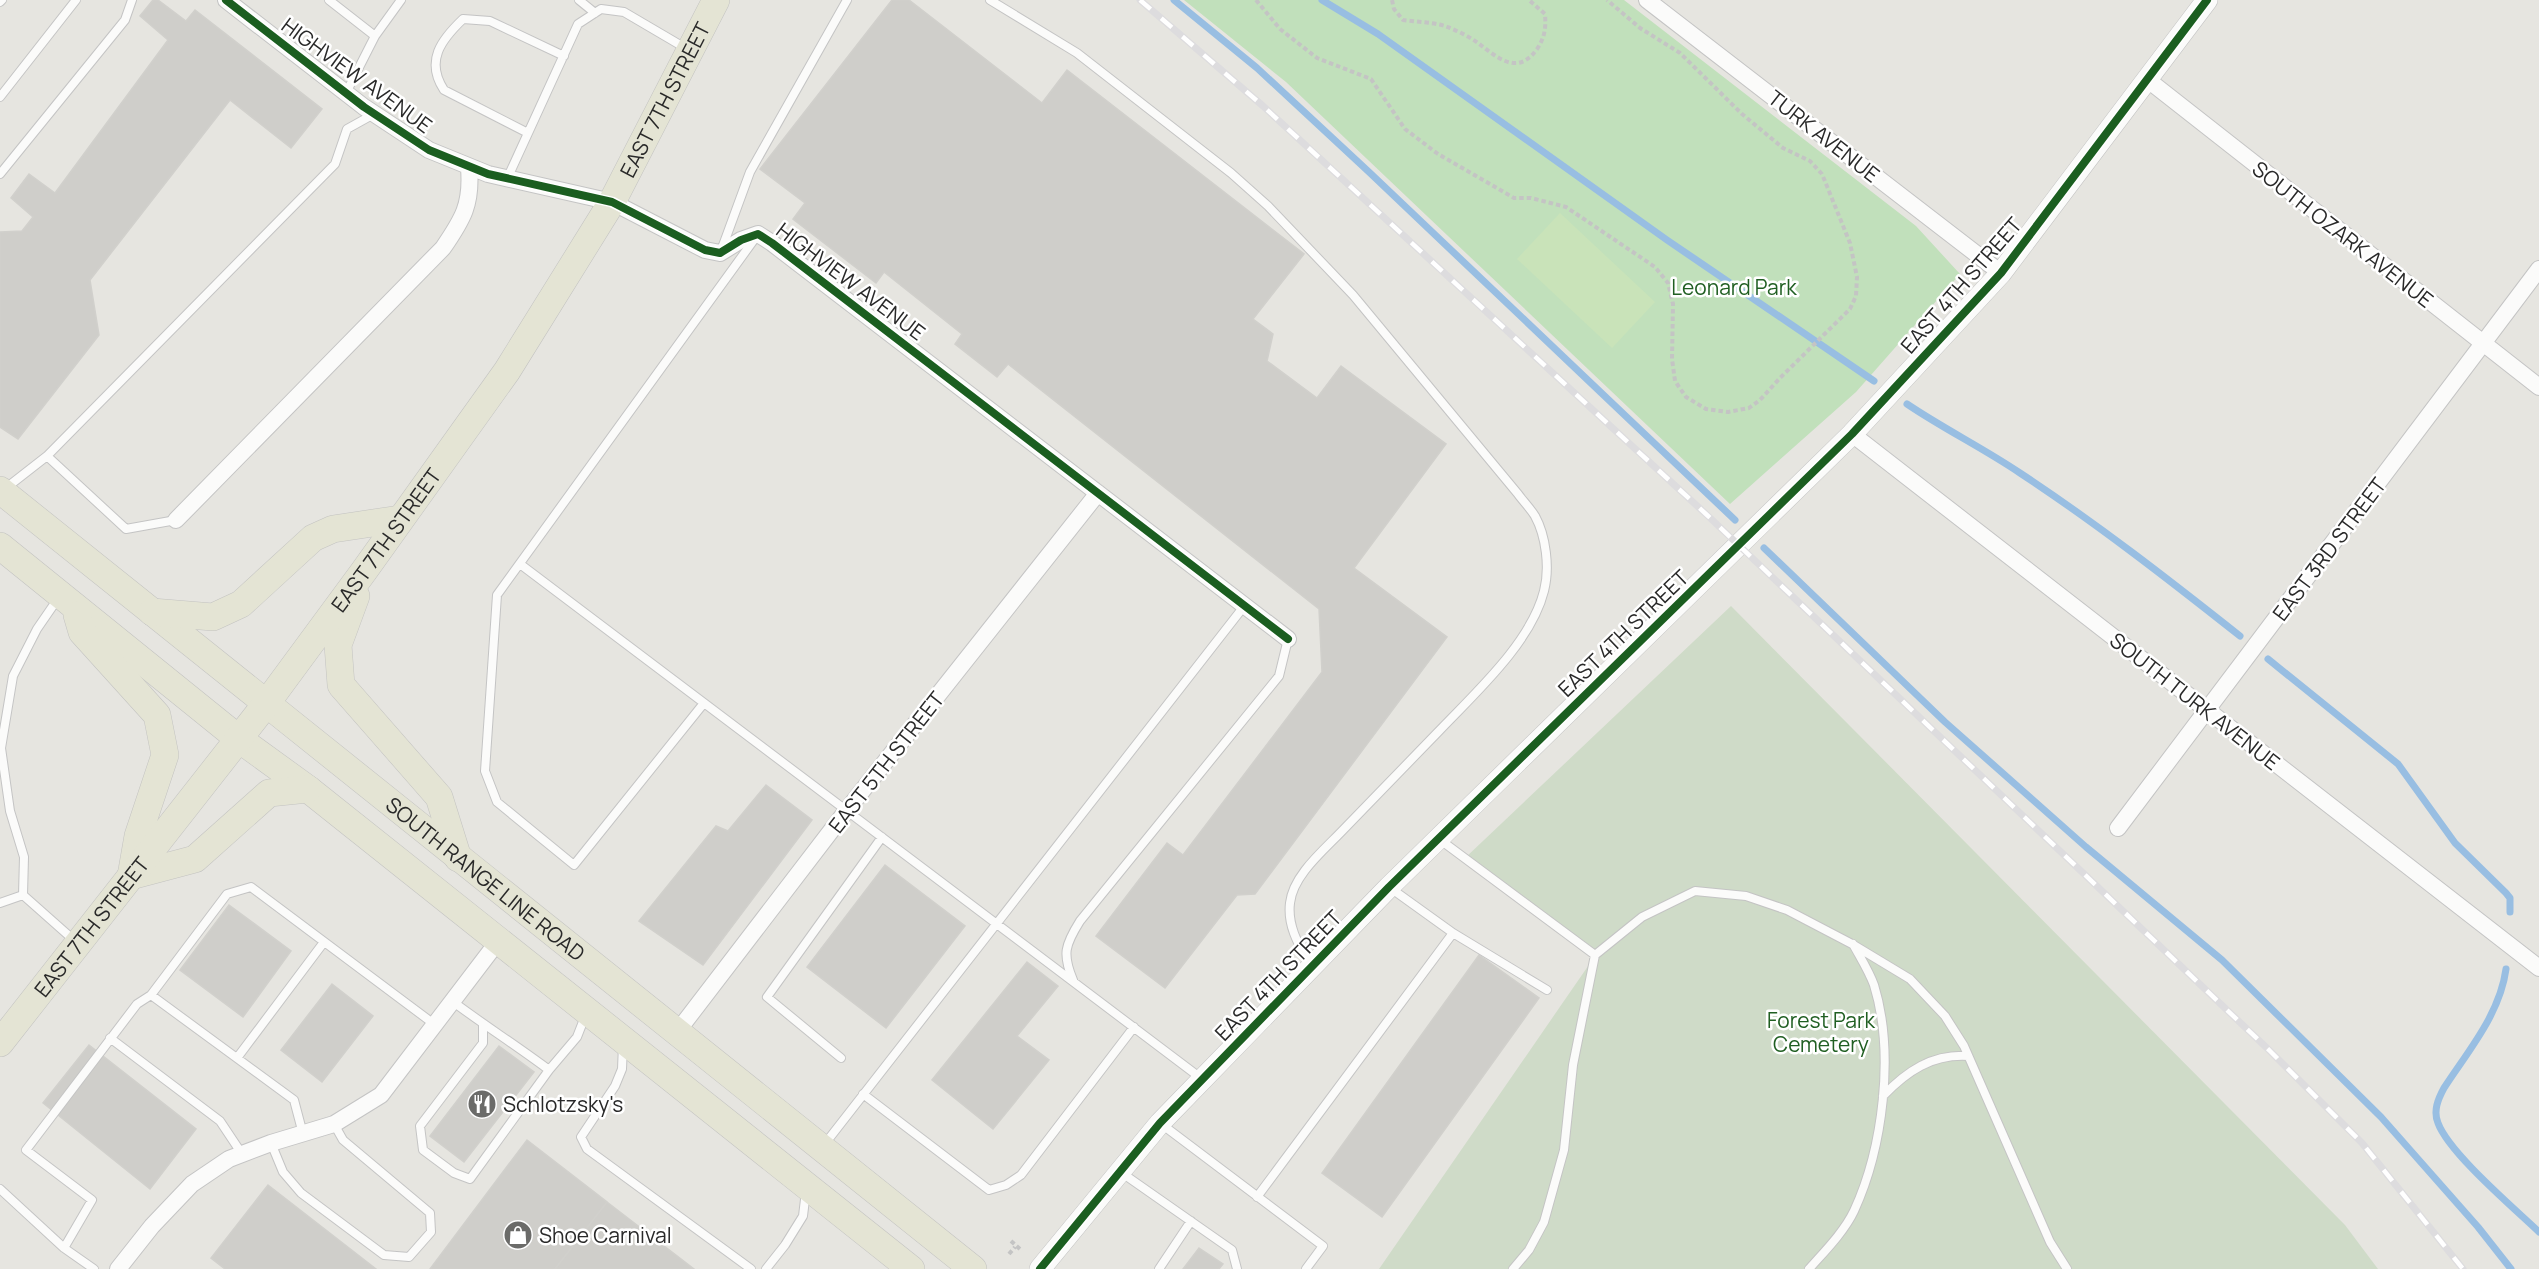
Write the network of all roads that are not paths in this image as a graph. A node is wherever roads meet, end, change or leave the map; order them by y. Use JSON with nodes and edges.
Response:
{"nodes":[{"id":1,"x":76,"y":0,"type":"edge"},
{"id":2,"x":132,"y":0,"type":"edge"},
{"id":3,"x":226,"y":0,"type":"edge"},
{"id":4,"x":329,"y":0,"type":"edge"},
{"id":5,"x":401,"y":0,"type":"edge"},
{"id":6,"x":579,"y":0,"type":"edge"},
{"id":7,"x":716,"y":0,"type":"edge"},
{"id":8,"x":847,"y":0,"type":"edge"},
{"id":9,"x":990,"y":0,"type":"edge"},
{"id":10,"x":1647,"y":0,"type":"edge"},
{"id":11,"x":2207,"y":0,"type":"edge"},
{"id":12,"x":595,"y":13,"type":"junction"},
{"id":13,"x":375,"y":36,"type":"junction"},
{"id":14,"x":690,"y":51,"type":"junction"},
{"id":15,"x":564,"y":56,"type":"junction"},
{"id":16,"x":2148,"y":80,"type":"junction"},
{"id":17,"x":346,"y":93,"type":"junction"},
{"id":18,"x":0,"y":97,"type":"edge"},
{"id":19,"x":374,"y":114,"type":"junction"},
{"id":20,"x":528,"y":133,"type":"junction"},
{"id":21,"x":469,"y":168,"type":"junction"},
{"id":22,"x":0,"y":173,"type":"edge"},
{"id":23,"x":507,"y":179,"type":"junction"},
{"id":24,"x":612,"y":202,"type":"junction"},
{"id":25,"x":758,"y":234,"type":"junction"},
{"id":26,"x":720,"y":253,"type":"junction"},
{"id":27,"x":2539,"y":269,"type":"edge"},
{"id":28,"x":2001,"y":273,"type":"junction"},
{"id":29,"x":2483,"y":344,"type":"junction"},
{"id":30,"x":2539,"y":387,"type":"edge"},
{"id":31,"x":1852,"y":434,"type":"junction"},
{"id":32,"x":47,"y":456,"type":"junction"},
{"id":33,"x":1,"y":490,"type":"edge"},
{"id":34,"x":1098,"y":493,"type":"junction"},
{"id":35,"x":400,"y":519,"type":"junction"},
{"id":36,"x":176,"y":520,"type":"joint"},
{"id":37,"x":0,"y":546,"type":"edge"},
{"id":38,"x":520,"y":564,"type":"junction"},
{"id":39,"x":364,"y":571,"type":"junction"},
{"id":40,"x":67,"y":599,"type":"junction"},
{"id":41,"x":1245,"y":604,"type":"junction"},
{"id":42,"x":152,"y":612,"type":"junction"},
{"id":43,"x":1288,"y":639,"type":"joint"},
{"id":44,"x":704,"y":703,"type":"junction"},
{"id":45,"x":266,"y":704,"type":"junction"},
{"id":46,"x":2207,"y":710,"type":"junction"},
{"id":47,"x":239,"y":739,"type":"junction"},
{"id":48,"x":308,"y":789,"type":"junction"},
{"id":49,"x":847,"y":810,"type":"junction"},
{"id":50,"x":2118,"y":828,"type":"dead end"},
{"id":51,"x":882,"y":837,"type":"junction"},
{"id":52,"x":1438,"y":839,"type":"junction"},
{"id":53,"x":458,"y":858,"type":"junction"},
{"id":54,"x":131,"y":876,"type":"junction"},
{"id":55,"x":1389,"y":887,"type":"junction"},
{"id":56,"x":23,"y":896,"type":"junction"},
{"id":57,"x":0,"y":903,"type":"edge"},
{"id":58,"x":996,"y":922,"type":"junction"},
{"id":59,"x":1453,"y":933,"type":"junction"},
{"id":60,"x":499,"y":940,"type":"junction"},
{"id":61,"x":324,"y":942,"type":"junction"},
{"id":62,"x":78,"y":944,"type":"junction"},
{"id":63,"x":1852,"y":944,"type":"junction"},
{"id":64,"x":1595,"y":955,"type":"junction"},
{"id":65,"x":1311,"y":968,"type":"junction"},
{"id":66,"x":2539,"y":968,"type":"edge"},
{"id":67,"x":1073,"y":981,"type":"junction"},
{"id":68,"x":1547,"y":990,"type":"dead end"},
{"id":69,"x":152,"y":995,"type":"junction"},
{"id":70,"x":452,"y":1001,"type":"junction"},
{"id":71,"x":586,"y":1012,"type":"junction"},
{"id":72,"x":434,"y":1024,"type":"junction"},
{"id":73,"x":483,"y":1025,"type":"junction"},
{"id":74,"x":1134,"y":1027,"type":"junction"},
{"id":75,"x":677,"y":1032,"type":"junction"},
{"id":76,"x":110,"y":1038,"type":"junction"},
{"id":77,"x":623,"y":1040,"type":"junction"},
{"id":78,"x":0,"y":1043,"type":"edge"},
{"id":79,"x":1968,"y":1056,"type":"junction"},
{"id":80,"x":237,"y":1058,"type":"junction"},
{"id":81,"x":841,"y":1058,"type":"dead end"},
{"id":82,"x":549,"y":1070,"type":"junction"},
{"id":83,"x":1203,"y":1079,"type":"junction"},
{"id":84,"x":863,"y":1094,"type":"junction"},
{"id":85,"x":1883,"y":1096,"type":"junction"},
{"id":86,"x":1160,"y":1123,"type":"junction"},
{"id":87,"x":334,"y":1124,"type":"junction"},
{"id":88,"x":303,"y":1134,"type":"junction"},
{"id":89,"x":271,"y":1143,"type":"junction"},
{"id":90,"x":822,"y":1148,"type":"junction"},
{"id":91,"x":242,"y":1154,"type":"junction"},
{"id":92,"x":1119,"y":1171,"type":"junction"},
{"id":93,"x":807,"y":1188,"type":"junction"},
{"id":94,"x":0,"y":1189,"type":"edge"},
{"id":95,"x":1257,"y":1197,"type":"junction"},
{"id":96,"x":1191,"y":1221,"type":"junction"},
{"id":97,"x":64,"y":1248,"type":"junction"},
{"id":98,"x":94,"y":1269,"type":"edge"},
{"id":99,"x":118,"y":1269,"type":"edge"},
{"id":100,"x":751,"y":1269,"type":"edge"},
{"id":101,"x":766,"y":1269,"type":"edge"},
{"id":102,"x":911,"y":1269,"type":"edge"},
{"id":103,"x":973,"y":1269,"type":"edge"},
{"id":104,"x":1040,"y":1269,"type":"edge"},
{"id":105,"x":1159,"y":1269,"type":"edge"},
{"id":106,"x":1237,"y":1269,"type":"edge"},
{"id":107,"x":1306,"y":1269,"type":"edge"},
{"id":108,"x":1514,"y":1269,"type":"edge"},
{"id":109,"x":1809,"y":1269,"type":"edge"},
{"id":110,"x":2067,"y":1269,"type":"edge"}],
"edges":[{"from":1,"to":18,"type":"lane"},
{"from":2,"to":22,"type":"lane"},
{"from":3,"to":17,"type":"street","name":"HIGHVIEW AVENUE"},
{"from":4,"to":13,"type":"lane"},
{"from":5,"to":13,"type":"lane"},
{"from":6,"to":12,"type":"lane"},
{"from":7,"to":14,"type":"main road","name":"EAST 7TH STREET"},
{"from":8,"to":26,"type":"lane"},
{"from":9,"to":65,"type":"lane"},
{"from":10,"to":28,"type":"street","name":"TURK AVENUE"},
{"from":11,"to":16,"type":"street","name":"EAST 4TH STREET"},
{"from":12,"to":14,"type":"lane"},
{"from":12,"to":15,"type":"lane"},
{"from":13,"to":17,"type":"lane"},
{"from":14,"to":24,"type":"main road","name":"EAST 7TH STREET"},
{"from":15,"to":20,"type":"lane"},
{"from":15,"to":20,"type":"lane"},
{"from":16,"to":28,"type":"street","name":"EAST 4TH STREET"},
{"from":16,"to":29,"type":"street","name":"SOUTH OZARK AVENUE"},
{"from":17,"to":19,"type":"street","name":"HIGHVIEW AVENUE"},
{"from":19,"to":21,"type":"street","name":"HIGHVIEW AVENUE"},
{"from":19,"to":32,"type":"lane"},
{"from":20,"to":23,"type":"lane"},
{"from":21,"to":23,"type":"street","name":"HIGHVIEW AVENUE"},
{"from":21,"to":36,"type":"street"},
{"from":23,"to":24,"type":"street","name":"HIGHVIEW AVENUE"},
{"from":24,"to":26,"type":"street","name":"HIGHVIEW AVENUE"},
{"from":24,"to":35,"type":"main road","name":"EAST 7TH STREET"},
{"from":25,"to":26,"type":"street","name":"HIGHVIEW AVENUE"},
{"from":25,"to":34,"type":"street","name":"HIGHVIEW AVENUE"},
{"from":25,"to":38,"type":"lane"},
{"from":27,"to":29,"type":"street","name":"EAST 3RD STREET"},
{"from":28,"to":31,"type":"street","name":"EAST 4TH STREET"},
{"from":29,"to":30,"type":"street","name":"SOUTH OZARK AVENUE"},
{"from":29,"to":46,"type":"street","name":"EAST 3RD STREET"},
{"from":31,"to":46,"type":"street","name":"SOUTH TURK AVENUE"},
{"from":31,"to":52,"type":"street","name":"EAST 4TH STREET"},
{"from":32,"to":33,"type":"lane"},
{"from":32,"to":36,"type":"lane"},
{"from":33,"to":42,"type":"main road","name":"SOUTH RANGE LINE ROAD"},
{"from":34,"to":41,"type":"street","name":"HIGHVIEW AVENUE"},
{"from":34,"to":49,"type":"street","name":"EAST 5TH STREET"},
{"from":35,"to":39,"type":"main road","name":"EAST 7TH STREET"},
{"from":35,"to":42,"type":"main road"},
{"from":37,"to":40,"type":"main road","name":"SOUTH RANGE LINE ROAD"},
{"from":38,"to":44,"type":"lane"},
{"from":38,"to":44,"type":"lane"},
{"from":39,"to":45,"type":"main road","name":"EAST 7TH STREET"},
{"from":39,"to":53,"type":"main road"},
{"from":40,"to":47,"type":"main road","name":"SOUTH RANGE LINE ROAD"},
{"from":40,"to":54,"type":"main road"},
{"from":40,"to":56,"type":"lane"},
{"from":41,"to":43,"type":"street","name":"HIGHVIEW AVENUE"},
{"from":41,"to":58,"type":"lane"},
{"from":42,"to":45,"type":"main road","name":"SOUTH RANGE LINE ROAD"},
{"from":43,"to":67,"type":"lane"},
{"from":44,"to":49,"type":"lane"},
{"from":45,"to":47,"type":"main road","name":"EAST 7TH STREET"},
{"from":45,"to":53,"type":"main road","name":"SOUTH RANGE LINE ROAD"},
{"from":46,"to":50,"type":"street","name":"EAST 3RD STREET"},
{"from":46,"to":66,"type":"street","name":"SOUTH TURK AVENUE"},
{"from":47,"to":48,"type":"main road","name":"SOUTH RANGE LINE ROAD"},
{"from":47,"to":54,"type":"main road","name":"EAST 7TH STREET"},
{"from":48,"to":54,"type":"main road"},
{"from":48,"to":60,"type":"main road","name":"SOUTH RANGE LINE ROAD"},
{"from":49,"to":51,"type":"lane"},
{"from":49,"to":75,"type":"street","name":"EAST 5TH STREET"},
{"from":51,"to":58,"type":"lane"},
{"from":51,"to":81,"type":"lane"},
{"from":52,"to":55,"type":"street","name":"EAST 4TH STREET"},
{"from":52,"to":64,"type":"lane"},
{"from":53,"to":75,"type":"main road","name":"SOUTH RANGE LINE ROAD"},
{"from":54,"to":62,"type":"main road","name":"EAST 7TH STREET"},
{"from":55,"to":59,"type":"lane"},
{"from":55,"to":65,"type":"street","name":"EAST 4TH STREET"},
{"from":56,"to":57,"type":"lane"},
{"from":56,"to":62,"type":"lane"},
{"from":58,"to":67,"type":"lane"},
{"from":58,"to":84,"type":"lane"},
{"from":59,"to":68,"type":"lane"},
{"from":59,"to":95,"type":"lane"},
{"from":60,"to":70,"type":"street"},
{"from":60,"to":71,"type":"main road","name":"SOUTH RANGE LINE ROAD"},
{"from":61,"to":69,"type":"lane"},
{"from":61,"to":72,"type":"lane"},
{"from":61,"to":80,"type":"lane"},
{"from":62,"to":78,"type":"main road","name":"EAST 7TH STREET"},
{"from":63,"to":64,"type":"lane"},
{"from":63,"to":79,"type":"lane"},
{"from":63,"to":85,"type":"lane"},
{"from":64,"to":108,"type":"lane"},
{"from":65,"to":83,"type":"street","name":"EAST 4TH STREET"},
{"from":67,"to":74,"type":"lane"},
{"from":69,"to":76,"type":"lane"},
{"from":69,"to":80,"type":"lane"},
{"from":70,"to":72,"type":"street"},
{"from":70,"to":73,"type":"lane"},
{"from":71,"to":77,"type":"main road","name":"SOUTH RANGE LINE ROAD"},
{"from":71,"to":82,"type":"lane"},
{"from":72,"to":87,"type":"street"},
{"from":73,"to":82,"type":"lane"},
{"from":73,"to":82,"type":"lane"},
{"from":74,"to":83,"type":"lane"},
{"from":74,"to":84,"type":"lane"},
{"from":75,"to":90,"type":"main road","name":"SOUTH RANGE LINE ROAD"},
{"from":76,"to":91,"type":"lane"},
{"from":76,"to":97,"type":"lane"},
{"from":77,"to":93,"type":"main road","name":"SOUTH RANGE LINE ROAD"},
{"from":77,"to":100,"type":"lane"},
{"from":79,"to":85,"type":"lane"},
{"from":79,"to":110,"type":"lane"},
{"from":80,"to":88,"type":"lane"},
{"from":83,"to":86,"type":"street","name":"EAST 4TH STREET"},
{"from":84,"to":90,"type":"lane"},
{"from":85,"to":109,"type":"lane"},
{"from":86,"to":92,"type":"street","name":"EAST 4TH STREET"},
{"from":86,"to":95,"type":"lane"},
{"from":87,"to":88,"type":"street"},
{"from":87,"to":89,"type":"lane"},
{"from":88,"to":89,"type":"street"},
{"from":89,"to":91,"type":"street"},
{"from":90,"to":103,"type":"main road","name":"SOUTH RANGE LINE ROAD"},
{"from":91,"to":99,"type":"street"},
{"from":92,"to":96,"type":"lane"},
{"from":92,"to":104,"type":"street","name":"EAST 4TH STREET"},
{"from":93,"to":101,"type":"lane"},
{"from":93,"to":102,"type":"main road","name":"SOUTH RANGE LINE ROAD"},
{"from":94,"to":97,"type":"lane"},
{"from":95,"to":107,"type":"lane"},
{"from":96,"to":105,"type":"lane"},
{"from":96,"to":106,"type":"lane"},
{"from":97,"to":98,"type":"lane"}]}
